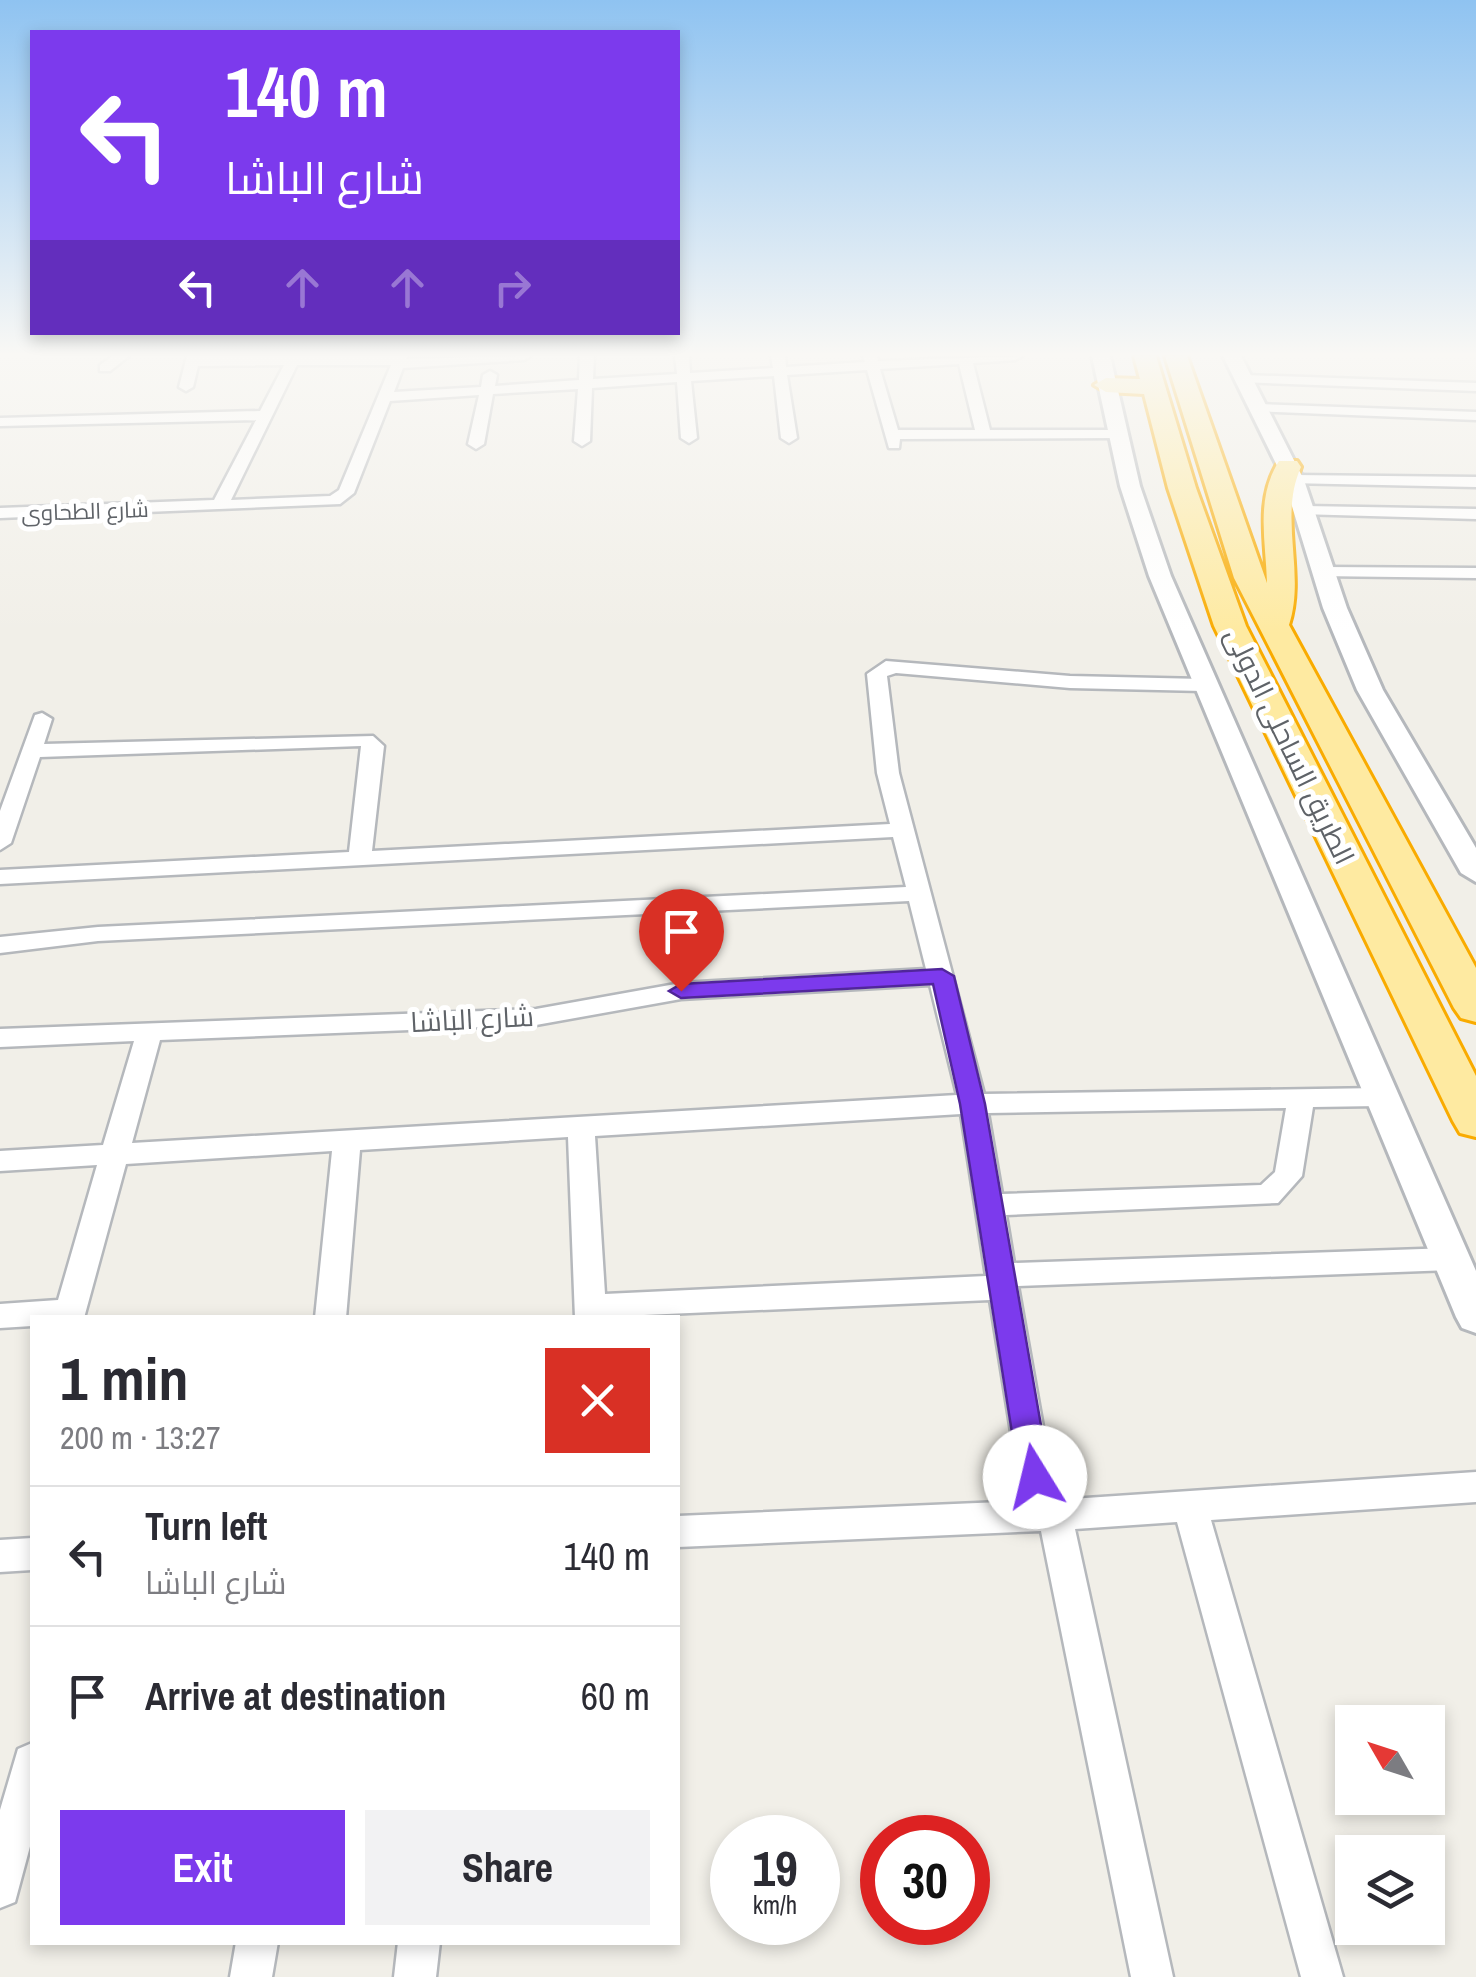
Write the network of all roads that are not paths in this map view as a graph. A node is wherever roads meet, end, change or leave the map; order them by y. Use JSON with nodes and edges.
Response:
{"nodes":[{"id":1,"x":250,"y":448,"type":"edge"},
{"id":2,"x":364,"y":448,"type":"edge"},
{"id":3,"x":1120,"y":448,"type":"edge"},
{"id":4,"x":1171,"y":448,"type":"edge"},
{"id":5,"x":1205,"y":448,"type":"edge"},
{"id":6,"x":1279,"y":448,"type":"edge"},
{"id":7,"x":1291,"y":474,"type":"junction"},
{"id":8,"x":1476,"y":482,"type":"edge"},
{"id":9,"x":219,"y":507,"type":"junction"},
{"id":10,"x":0,"y":513,"type":"edge"},
{"id":11,"x":1476,"y":514,"type":"edge"},
{"id":12,"x":1308,"y":520,"type":"junction"},
{"id":13,"x":1476,"y":530,"type":"edge"},
{"id":14,"x":1324,"y":572,"type":"junction"},
{"id":15,"x":1476,"y":573,"type":"edge"},
{"id":16,"x":1273,"y":627,"type":"junction"},
{"id":17,"x":1202,"y":685,"type":"junction"},
{"id":18,"x":42,"y":719,"type":"dead end"},
{"id":19,"x":32,"y":751,"type":"junction"},
{"id":20,"x":6,"y":810,"type":"edge"},
{"id":21,"x":902,"y":830,"type":"junction"},
{"id":22,"x":0,"y":843,"type":"edge"},
{"id":23,"x":360,"y":858,"type":"junction"},
{"id":24,"x":1476,"y":872,"type":"edge"},
{"id":25,"x":0,"y":877,"type":"edge"},
{"id":26,"x":920,"y":893,"type":"junction"},
{"id":27,"x":0,"y":945,"type":"edge"},
{"id":28,"x":942,"y":976,"type":"junction"},
{"id":29,"x":1476,"y":1008,"type":"edge"},
{"id":30,"x":149,"y":1034,"type":"junction"},
{"id":31,"x":0,"y":1038,"type":"edge"},
{"id":32,"x":1379,"y":1098,"type":"junction"},
{"id":33,"x":1301,"y":1099,"type":"junction"},
{"id":34,"x":973,"y":1104,"type":"junction"},
{"id":35,"x":1476,"y":1121,"type":"edge"},
{"id":36,"x":581,"y":1129,"type":"junction"},
{"id":37,"x":347,"y":1144,"type":"junction"},
{"id":38,"x":114,"y":1156,"type":"junction"},
{"id":39,"x":0,"y":1161,"type":"edge"},
{"id":40,"x":989,"y":1206,"type":"junction"},
{"id":41,"x":1451,"y":1259,"type":"junction"},
{"id":42,"x":1002,"y":1281,"type":"junction"},
{"id":43,"x":590,"y":1312,"type":"edge"},
{"id":44,"x":69,"y":1315,"type":"edge"},
{"id":45,"x":330,"y":1315,"type":"edge"},
{"id":46,"x":0,"y":1316,"type":"edge"},
{"id":47,"x":30,"y":1316,"type":"edge"},
{"id":48,"x":1476,"y":1316,"type":"edge"},
{"id":49,"x":1476,"y":1487,"type":"edge"},
{"id":50,"x":1190,"y":1507,"type":"junction"},
{"id":51,"x":1048,"y":1515,"type":"junction"},
{"id":52,"x":680,"y":1532,"type":"edge"},
{"id":53,"x":30,"y":1554,"type":"edge"},
{"id":54,"x":0,"y":1556,"type":"edge"},
{"id":55,"x":30,"y":1771,"type":"edge"},
{"id":56,"x":0,"y":1886,"type":"edge"},
{"id":57,"x":256,"y":1945,"type":"edge"},
{"id":58,"x":419,"y":1945,"type":"edge"},
{"id":59,"x":251,"y":1977,"type":"edge"},
{"id":60,"x":416,"y":1977,"type":"edge"},
{"id":61,"x":1152,"y":1977,"type":"edge"},
{"id":62,"x":1322,"y":1977,"type":"edge"}],
"edges":[{"from":1,"to":9,"type":"street"},
{"from":2,"to":9,"type":"street","name":"شارع الطحاوى"},
{"from":3,"to":17,"type":"street"},
{"from":4,"to":35,"type":"highway","name":"الطريق الساحلى الدولى"},
{"from":5,"to":16,"type":"highway","name":"الطريق الساحلى الدولى"},
{"from":6,"to":7,"type":"street"},
{"from":7,"to":8,"type":"street"},
{"from":7,"to":12,"type":"street"},
{"from":7,"to":16,"type":"highway"},
{"from":9,"to":10,"type":"street","name":"شارع الطحاوى"},
{"from":11,"to":12,"type":"street"},
{"from":12,"to":13,"type":"street"},
{"from":12,"to":14,"type":"street"},
{"from":14,"to":15,"type":"street"},
{"from":14,"to":24,"type":"street"},
{"from":16,"to":29,"type":"highway","name":"الطريق الساحلى الدولى"},
{"from":17,"to":21,"type":"street"},
{"from":17,"to":32,"type":"street"},
{"from":18,"to":19,"type":"street"},
{"from":19,"to":20,"type":"street"},
{"from":19,"to":23,"type":"street"},
{"from":20,"to":22,"type":"street"},
{"from":21,"to":23,"type":"street"},
{"from":21,"to":26,"type":"street"},
{"from":23,"to":25,"type":"street"},
{"from":26,"to":27,"type":"street"},
{"from":26,"to":28,"type":"street"},
{"from":28,"to":30,"type":"street","name":"شارع الباشا"},
{"from":28,"to":34,"type":"street"},
{"from":30,"to":31,"type":"street","name":"شارع الباشا"},
{"from":30,"to":38,"type":"street"},
{"from":32,"to":33,"type":"street"},
{"from":32,"to":41,"type":"street"},
{"from":33,"to":34,"type":"street"},
{"from":33,"to":40,"type":"street"},
{"from":34,"to":36,"type":"street"},
{"from":34,"to":40,"type":"street"},
{"from":36,"to":37,"type":"street"},
{"from":36,"to":43,"type":"street"},
{"from":37,"to":38,"type":"street"},
{"from":37,"to":45,"type":"street"},
{"from":38,"to":39,"type":"street"},
{"from":38,"to":44,"type":"street"},
{"from":40,"to":42,"type":"street"},
{"from":41,"to":42,"type":"street"},
{"from":41,"to":48,"type":"street"},
{"from":42,"to":43,"type":"street"},
{"from":42,"to":51,"type":"street"},
{"from":46,"to":47,"type":"street"},
{"from":49,"to":50,"type":"street"},
{"from":50,"to":51,"type":"street"},
{"from":50,"to":62,"type":"street"},
{"from":51,"to":52,"type":"street"},
{"from":51,"to":61,"type":"street"},
{"from":53,"to":54,"type":"street"},
{"from":55,"to":56,"type":"street"},
{"from":57,"to":59,"type":"street"},
{"from":58,"to":60,"type":"street"}]}
